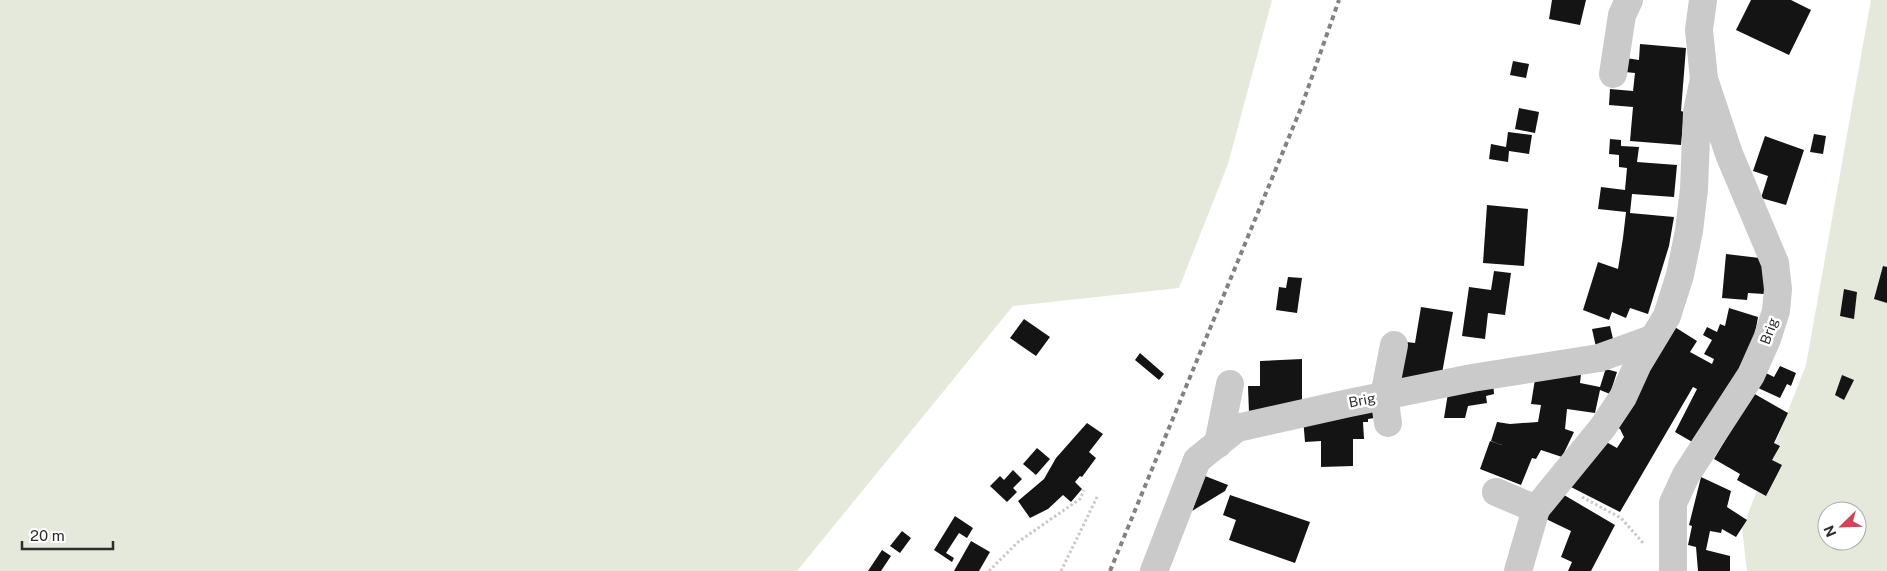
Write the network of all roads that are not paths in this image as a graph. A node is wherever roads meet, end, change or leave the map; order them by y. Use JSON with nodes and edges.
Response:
{"nodes":[{"id":1,"x":1629,"y":0,"type":"edge"},
{"id":2,"x":1703,"y":0,"type":"edge"},
{"id":3,"x":1613,"y":74,"type":"dead end"},
{"id":4,"x":1704,"y":79,"type":"junction"},
{"id":5,"x":1652,"y":339,"type":"junction"},
{"id":6,"x":1394,"y":345,"type":"dead end"},
{"id":7,"x":1230,"y":384,"type":"dead end"},
{"id":8,"x":1384,"y":396,"type":"junction"},
{"id":9,"x":1388,"y":423,"type":"dead end"},
{"id":10,"x":1218,"y":444,"type":"junction"},
{"id":11,"x":1496,"y":492,"type":"dead end"},
{"id":12,"x":1536,"y":509,"type":"junction"},
{"id":13,"x":1154,"y":571,"type":"edge"},
{"id":14,"x":1518,"y":571,"type":"edge"},
{"id":15,"x":1673,"y":571,"type":"edge"}],
"edges":[{"from":1,"to":3,"type":"street"},
{"from":2,"to":4,"type":"street","name":"Brig"},
{"from":4,"to":5,"type":"street","name":"Brig"},
{"from":4,"to":15,"type":"street","name":"Brig"},
{"from":5,"to":8,"type":"street","name":"Brig"},
{"from":5,"to":12,"type":"street","name":"Brig"},
{"from":6,"to":8,"type":"street"},
{"from":7,"to":10,"type":"street"},
{"from":8,"to":9,"type":"street"},
{"from":8,"to":10,"type":"street","name":"Brig"},
{"from":10,"to":13,"type":"street","name":"Brig"},
{"from":11,"to":12,"type":"street"},
{"from":12,"to":14,"type":"street","name":"Brig"}]}
